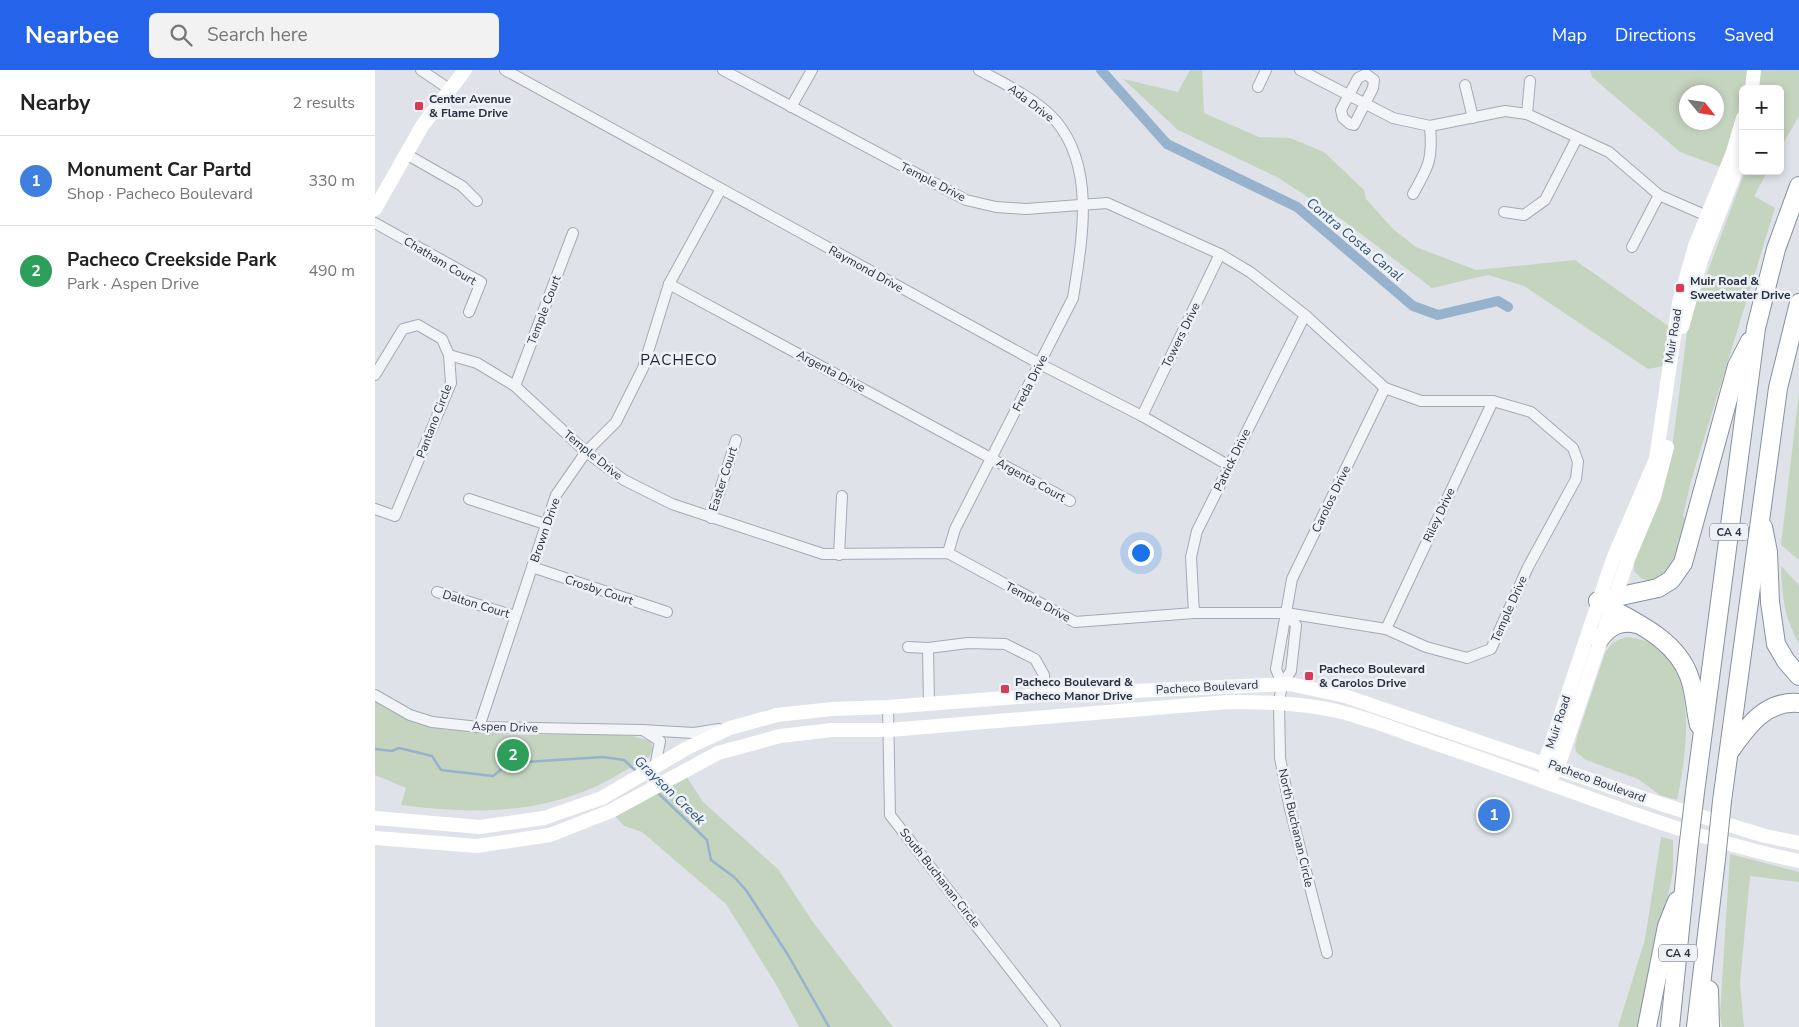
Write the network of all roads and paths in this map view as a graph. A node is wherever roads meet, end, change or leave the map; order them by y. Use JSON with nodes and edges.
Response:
{"nodes":[{"id":1,"x":421,"y":70,"type":"edge"},
{"id":2,"x":465,"y":70,"type":"edge"},
{"id":3,"x":505,"y":70,"type":"edge"},
{"id":4,"x":723,"y":70,"type":"edge"},
{"id":5,"x":812,"y":70,"type":"edge"},
{"id":6,"x":979,"y":70,"type":"edge"},
{"id":7,"x":1266,"y":70,"type":"edge"},
{"id":8,"x":1300,"y":70,"type":"edge"},
{"id":9,"x":1754,"y":70,"type":"edge"},
{"id":10,"x":1531,"y":81,"type":"dead end"},
{"id":11,"x":1465,"y":85,"type":"dead end"},
{"id":12,"x":1753,"y":85,"type":"edge"},
{"id":13,"x":1258,"y":87,"type":"dead end"},
{"id":14,"x":449,"y":89,"type":"junction"},
{"id":15,"x":1349,"y":96,"type":"junction"},
{"id":16,"x":1364,"y":104,"type":"junction"},
{"id":17,"x":791,"y":107,"type":"junction"},
{"id":18,"x":1527,"y":114,"type":"junction"},
{"id":19,"x":1473,"y":118,"type":"junction"},
{"id":20,"x":1430,"y":126,"type":"junction"},
{"id":21,"x":1739,"y":130,"type":"edge"},
{"id":22,"x":1577,"y":138,"type":"junction"},
{"id":23,"x":406,"y":154,"type":"junction"},
{"id":24,"x":1739,"y":160,"type":"edge"},
{"id":25,"x":1739,"y":162,"type":"edge"},
{"id":26,"x":1799,"y":186,"type":"edge"},
{"id":27,"x":721,"y":189,"type":"junction"},
{"id":28,"x":1413,"y":194,"type":"dead end"},
{"id":29,"x":1659,"y":195,"type":"junction"},
{"id":30,"x":477,"y":201,"type":"dead end"},
{"id":31,"x":1082,"y":205,"type":"junction"},
{"id":32,"x":375,"y":208,"type":"edge"},
{"id":33,"x":1504,"y":212,"type":"dead end"},
{"id":34,"x":1707,"y":216,"type":"junction"},
{"id":35,"x":375,"y":223,"type":"edge"},
{"id":36,"x":573,"y":233,"type":"dead end"},
{"id":37,"x":1632,"y":246,"type":"dead end"},
{"id":38,"x":1220,"y":254,"type":"junction"},
{"id":39,"x":1701,"y":260,"type":"junction"},
{"id":40,"x":669,"y":284,"type":"junction"},
{"id":41,"x":1799,"y":303,"type":"edge"},
{"id":42,"x":469,"y":312,"type":"dead end"},
{"id":43,"x":1305,"y":315,"type":"junction"},
{"id":44,"x":1756,"y":328,"type":"junction"},
{"id":45,"x":449,"y":355,"type":"junction"},
{"id":46,"x":1040,"y":364,"type":"junction"},
{"id":47,"x":375,"y":374,"type":"edge"},
{"id":48,"x":515,"y":386,"type":"junction"},
{"id":49,"x":1385,"y":388,"type":"junction"},
{"id":50,"x":1493,"y":401,"type":"junction"},
{"id":51,"x":1142,"y":416,"type":"junction"},
{"id":52,"x":736,"y":440,"type":"dead end"},
{"id":53,"x":586,"y":452,"type":"junction"},
{"id":54,"x":992,"y":458,"type":"junction"},
{"id":55,"x":1228,"y":465,"type":"junction"},
{"id":56,"x":842,"y":496,"type":"dead end"},
{"id":57,"x":469,"y":499,"type":"dead end"},
{"id":58,"x":1070,"y":501,"type":"dead end"},
{"id":59,"x":375,"y":509,"type":"edge"},
{"id":60,"x":1760,"y":509,"type":"junction"},
{"id":61,"x":711,"y":518,"type":"junction"},
{"id":62,"x":545,"y":524,"type":"junction"},
{"id":63,"x":948,"y":553,"type":"junction"},
{"id":64,"x":839,"y":555,"type":"junction"},
{"id":65,"x":532,"y":567,"type":"junction"},
{"id":66,"x":437,"y":592,"type":"dead end"},
{"id":67,"x":1607,"y":602,"type":"junction"},
{"id":68,"x":667,"y":612,"type":"dead end"},
{"id":69,"x":1193,"y":613,"type":"junction"},
{"id":70,"x":1286,"y":613,"type":"junction"},
{"id":71,"x":515,"y":616,"type":"junction"},
{"id":72,"x":1639,"y":625,"type":"junction"},
{"id":73,"x":1385,"y":629,"type":"junction"},
{"id":74,"x":1599,"y":640,"type":"junction"},
{"id":75,"x":908,"y":647,"type":"dead end"},
{"id":76,"x":928,"y":648,"type":"junction"},
{"id":77,"x":1799,"y":676,"type":"edge"},
{"id":78,"x":1282,"y":684,"type":"junction"},
{"id":79,"x":375,"y":695,"type":"edge"},
{"id":80,"x":1044,"y":695,"type":"junction"},
{"id":81,"x":1279,"y":702,"type":"junction"},
{"id":82,"x":929,"y":703,"type":"junction"},
{"id":83,"x":1799,"y":703,"type":"edge"},
{"id":84,"x":888,"y":707,"type":"junction"},
{"id":85,"x":479,"y":727,"type":"junction"},
{"id":86,"x":730,"y":728,"type":"junction"},
{"id":87,"x":642,"y":730,"type":"junction"},
{"id":88,"x":889,"y":730,"type":"junction"},
{"id":89,"x":1702,"y":737,"type":"junction"},
{"id":90,"x":1728,"y":754,"type":"junction"},
{"id":91,"x":1552,"y":765,"type":"junction"},
{"id":92,"x":655,"y":768,"type":"junction"},
{"id":93,"x":1548,"y":781,"type":"junction"},
{"id":94,"x":375,"y":818,"type":"edge"},
{"id":95,"x":375,"y":838,"type":"edge"},
{"id":96,"x":1799,"y":843,"type":"edge"},
{"id":97,"x":1799,"y":861,"type":"edge"},
{"id":98,"x":1685,"y":879,"type":"junction"},
{"id":99,"x":1327,"y":953,"type":"dead end"},
{"id":100,"x":1704,"y":962,"type":"junction"},
{"id":101,"x":1055,"y":1027,"type":"edge"},
{"id":102,"x":1647,"y":1027,"type":"edge"},
{"id":103,"x":1670,"y":1027,"type":"edge"},
{"id":104,"x":1697,"y":1027,"type":"edge"},
{"id":105,"x":1710,"y":1027,"type":"edge"}],
"edges":[{"from":1,"to":14,"type":"street"},
{"from":2,"to":14,"type":"main road"},
{"from":3,"to":27,"type":"street","name":"Raymond Drive"},
{"from":4,"to":17,"type":"street","name":"Temple Drive"},
{"from":5,"to":17,"type":"street"},
{"from":6,"to":31,"type":"street","name":"Ada Drive"},
{"from":7,"to":13,"type":"street"},
{"from":8,"to":15,"type":"street"},
{"from":9,"to":12,"type":"main road"},
{"from":10,"to":18,"type":"street"},
{"from":11,"to":19,"type":"street"},
{"from":14,"to":23,"type":"main road"},
{"from":15,"to":16,"type":"street"},
{"from":15,"to":16,"type":"street"},
{"from":15,"to":16,"type":"street"},
{"from":16,"to":20,"type":"street"},
{"from":17,"to":31,"type":"street","name":"Temple Drive"},
{"from":18,"to":19,"type":"street"},
{"from":18,"to":22,"type":"street"},
{"from":19,"to":20,"type":"street"},
{"from":20,"to":28,"type":"street"},
{"from":21,"to":34,"type":"main road","name":"Muir Road"},
{"from":22,"to":29,"type":"street"},
{"from":22,"to":33,"type":"street"},
{"from":23,"to":30,"type":"street"},
{"from":23,"to":32,"type":"main road"},
{"from":24,"to":34,"type":"street"},
{"from":25,"to":39,"type":"main road","name":"Muir Road"},
{"from":26,"to":44,"type":"highway","number":"CA 4"},
{"from":27,"to":40,"type":"street","name":"Brown Drive"},
{"from":27,"to":46,"type":"street","name":"Raymond Drive"},
{"from":29,"to":34,"type":"street"},
{"from":29,"to":37,"type":"street"},
{"from":31,"to":38,"type":"street","name":"Temple Drive"},
{"from":31,"to":46,"type":"street","name":"Freda Drive"},
{"from":34,"to":39,"type":"street"},
{"from":34,"to":67,"type":"main road","name":"Muir Road"},
{"from":35,"to":42,"type":"street","name":"Chatham Court"},
{"from":36,"to":48,"type":"street","name":"Temple Court"},
{"from":38,"to":43,"type":"street","name":"Temple Drive"},
{"from":38,"to":51,"type":"street","name":"Towers Drive"},
{"from":39,"to":67,"type":"main road","name":"Muir Road"},
{"from":40,"to":53,"type":"street","name":"Brown Drive"},
{"from":40,"to":54,"type":"street","name":"Argenta Drive"},
{"from":41,"to":60,"type":"highway","number":"CA 4"},
{"from":43,"to":49,"type":"street","name":"Temple Drive"},
{"from":43,"to":55,"type":"street","name":"Patrick Drive"},
{"from":44,"to":67,"type":"highway"},
{"from":44,"to":89,"type":"highway","number":"CA 4"},
{"from":45,"to":47,"type":"street"},
{"from":45,"to":48,"type":"street","name":"Temple Drive"},
{"from":45,"to":59,"type":"street","name":"Pantano Circle"},
{"from":46,"to":51,"type":"street","name":"Raymond Drive"},
{"from":46,"to":54,"type":"street","name":"Freda Drive"},
{"from":48,"to":53,"type":"street","name":"Temple Drive"},
{"from":49,"to":50,"type":"street","name":"Temple Drive"},
{"from":49,"to":70,"type":"street","name":"Carolos Drive"},
{"from":50,"to":73,"type":"street","name":"Riley Drive"},
{"from":50,"to":73,"type":"street","name":"Temple Drive"},
{"from":51,"to":55,"type":"street","name":"Raymond Drive"},
{"from":52,"to":61,"type":"street","name":"Easter Court"},
{"from":53,"to":61,"type":"street","name":"Temple Drive"},
{"from":53,"to":62,"type":"street","name":"Brown Drive"},
{"from":54,"to":58,"type":"street","name":"Argenta Court"},
{"from":54,"to":63,"type":"street","name":"Freda Drive"},
{"from":55,"to":69,"type":"street","name":"Patrick Drive"},
{"from":56,"to":64,"type":"street"},
{"from":57,"to":62,"type":"street"},
{"from":60,"to":77,"type":"highway"},
{"from":60,"to":90,"type":"highway","number":"CA 4"},
{"from":61,"to":64,"type":"street","name":"Temple Drive"},
{"from":62,"to":65,"type":"street","name":"Brown Drive"},
{"from":63,"to":64,"type":"street","name":"Temple Drive"},
{"from":63,"to":69,"type":"street","name":"Temple Drive"},
{"from":65,"to":68,"type":"street","name":"Crosby Court"},
{"from":65,"to":71,"type":"street","name":"Brown Drive"},
{"from":66,"to":71,"type":"street","name":"Dalton Court"},
{"from":67,"to":72,"type":"highway"},
{"from":67,"to":74,"type":"main road","name":"Muir Road"},
{"from":67,"to":91,"type":"main road","name":"Muir Road"},
{"from":69,"to":70,"type":"street","name":"Temple Drive"},
{"from":70,"to":73,"type":"street","name":"Temple Drive"},
{"from":70,"to":78,"type":"street","name":"Carolos Drive"},
{"from":70,"to":78,"type":"street","name":"Carolos Drive"},
{"from":71,"to":85,"type":"street","name":"Brown Drive"},
{"from":72,"to":74,"type":"highway"},
{"from":72,"to":89,"type":"highway"},
{"from":74,"to":91,"type":"main road","name":"Muir Road"},
{"from":75,"to":76,"type":"street"},
{"from":76,"to":80,"type":"street"},
{"from":76,"to":82,"type":"street"},
{"from":78,"to":80,"type":"main road","name":"Pacheco Boulevard"},
{"from":78,"to":81,"type":"street","name":"Carolos Drive"},
{"from":78,"to":91,"type":"main road","name":"Pacheco Boulevard"},
{"from":79,"to":85,"type":"street","name":"Aspen Drive"},
{"from":80,"to":82,"type":"main road","name":"Pacheco Boulevard"},
{"from":81,"to":88,"type":"main road","name":"Pacheco Boulevard"},
{"from":81,"to":93,"type":"main road","name":"Pacheco Boulevard"},
{"from":81,"to":99,"type":"street","name":"North Buchanan Circle"},
{"from":82,"to":84,"type":"main road","name":"Pacheco Boulevard"},
{"from":83,"to":90,"type":"highway"},
{"from":84,"to":86,"type":"main road","name":"Pacheco Boulevard"},
{"from":84,"to":88,"type":"street","name":"South Buchanan Circle"},
{"from":85,"to":87,"type":"street","name":"Aspen Drive"},
{"from":86,"to":87,"type":"street","name":"Aspen Drive"},
{"from":86,"to":92,"type":"main road","name":"Pacheco Boulevard"},
{"from":87,"to":92,"type":"street"},
{"from":88,"to":95,"type":"main road","name":"Pacheco Boulevard"},
{"from":88,"to":101,"type":"street","name":"South Buchanan Circle"},
{"from":89,"to":98,"type":"highway","number":"CA 4","bridge":true},
{"from":90,"to":100,"type":"highway","number":"CA 4","bridge":true},
{"from":91,"to":93,"type":"main road","name":"Muir Road"},
{"from":91,"to":96,"type":"main road","name":"Pacheco Boulevard"},
{"from":92,"to":94,"type":"main road","name":"Pacheco Boulevard"},
{"from":93,"to":97,"type":"main road","name":"Pacheco Boulevard"},
{"from":98,"to":102,"type":"highway"},
{"from":98,"to":103,"type":"highway","number":"CA 4"},
{"from":100,"to":104,"type":"highway","number":"CA 4"},
{"from":100,"to":105,"type":"highway"}]}
